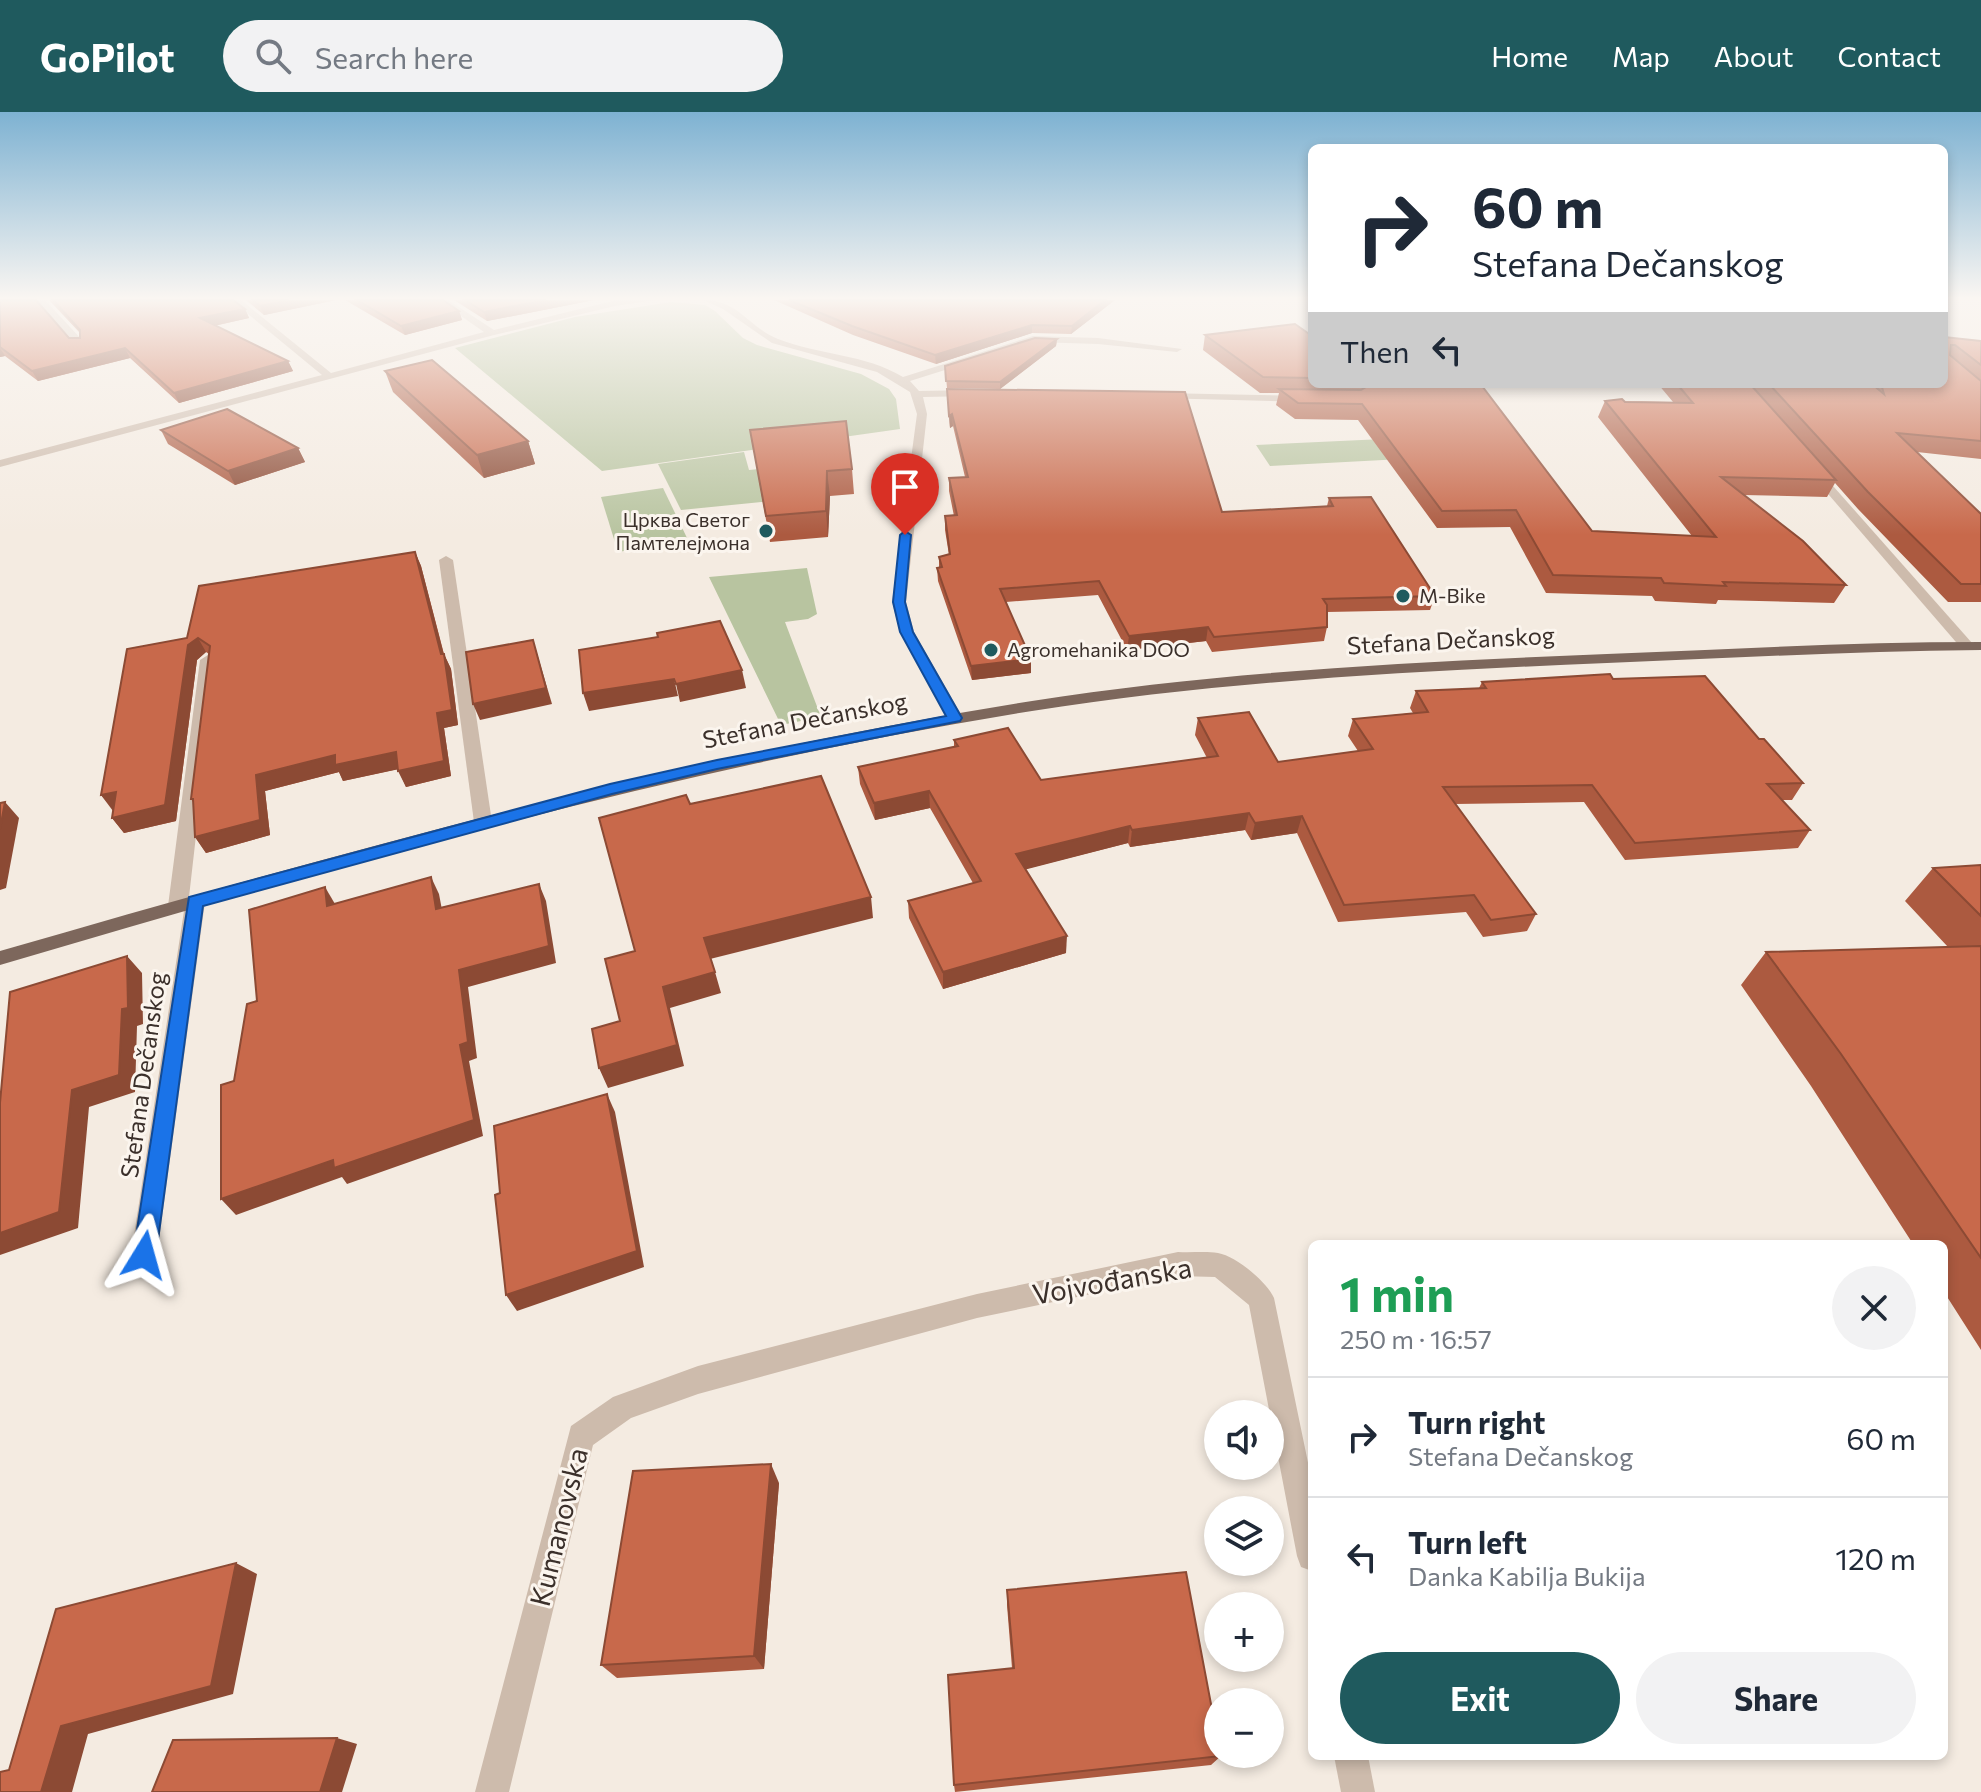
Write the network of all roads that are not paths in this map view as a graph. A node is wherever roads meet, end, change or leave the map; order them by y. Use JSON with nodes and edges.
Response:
{"nodes":[{"id":1,"x":320,"y":378,"type":"edge"},
{"id":2,"x":896,"y":378,"type":"edge"},
{"id":3,"x":909,"y":378,"type":"edge"},
{"id":4,"x":901,"y":381,"type":"junction"},
{"id":5,"x":985,"y":393,"type":"edge"},
{"id":6,"x":916,"y":394,"type":"junction"},
{"id":7,"x":1154,"y":396,"type":"edge"},
{"id":8,"x":1325,"y":399,"type":"edge"},
{"id":9,"x":1800,"y":455,"type":"edge"},
{"id":10,"x":0,"y":464,"type":"edge"},
{"id":11,"x":446,"y":560,"type":"dead end"},
{"id":12,"x":1974,"y":646,"type":"edge"},
{"id":13,"x":208,"y":660,"type":"edge"},
{"id":14,"x":955,"y":718,"type":"junction"},
{"id":15,"x":483,"y":822,"type":"junction"},
{"id":16,"x":187,"y":904,"type":"junction"},
{"id":17,"x":0,"y":958,"type":"edge"},
{"id":18,"x":144,"y":1255,"type":"dead end"},
{"id":19,"x":977,"y":1306,"type":"joint"},
{"id":20,"x":1308,"y":1536,"type":"edge"},
{"id":21,"x":1352,"y":1760,"type":"edge"},
{"id":22,"x":492,"y":1792,"type":"edge"},
{"id":23,"x":1358,"y":1792,"type":"edge"}],
"edges":[{"from":1,"to":10,"type":"street"},
{"from":2,"to":4,"type":"street"},
{"from":3,"to":4,"type":"street"},
{"from":4,"to":6,"type":"street"},
{"from":5,"to":6,"type":"street"},
{"from":6,"to":14,"type":"street"},
{"from":7,"to":8,"type":"street"},
{"from":9,"to":12,"type":"street","name":"Stefana Dečanskog"},
{"from":11,"to":15,"type":"street"},
{"from":12,"to":14,"type":"main road","name":"Stefana Dečanskog"},
{"from":13,"to":16,"type":"street"},
{"from":14,"to":15,"type":"main road","name":"Stefana Dečanskog"},
{"from":15,"to":16,"type":"main road","name":"Stefana Dečanskog"},
{"from":16,"to":17,"type":"main road","name":"Stefana Dečanskog"},
{"from":16,"to":18,"type":"street","name":"Stefana Dečanskog"},
{"from":19,"to":20,"type":"street","name":"Vojvođanska"},
{"from":19,"to":22,"type":"street","name":"Kumanovska"},
{"from":21,"to":23,"type":"street"}]}
